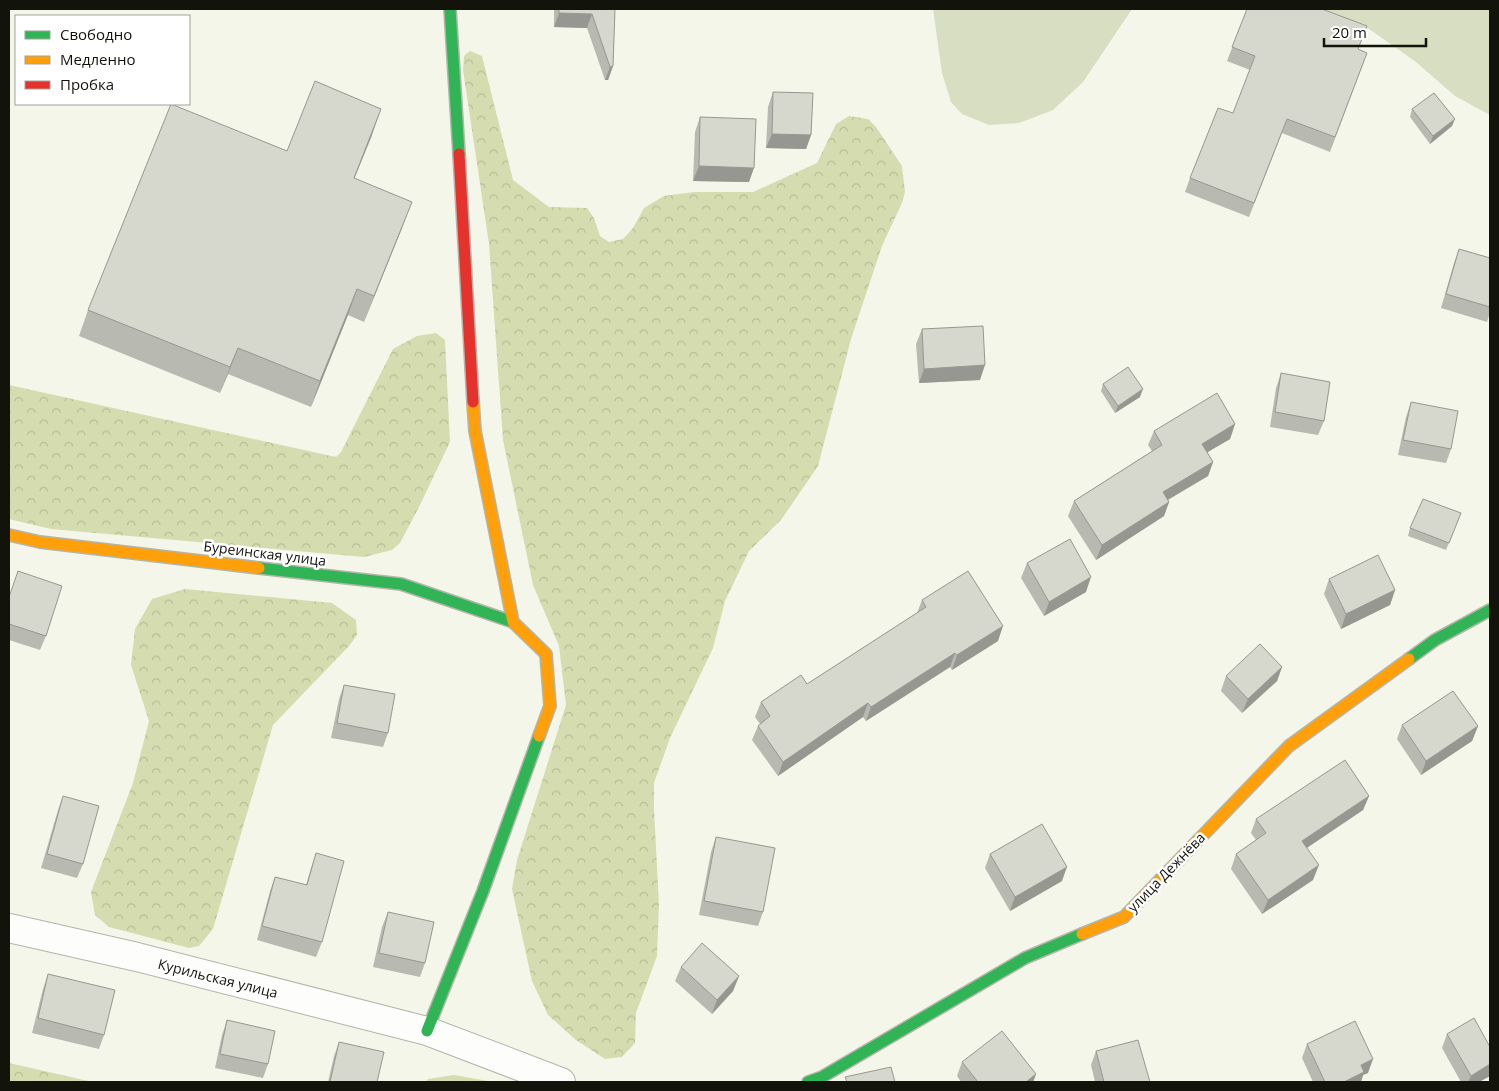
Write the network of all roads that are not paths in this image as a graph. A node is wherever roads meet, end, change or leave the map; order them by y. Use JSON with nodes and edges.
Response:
{"nodes":[{"id":1,"x":450,"y":9,"type":"edge"},
{"id":2,"x":9,"y":535,"type":"edge"},
{"id":3,"x":1490,"y":610,"type":"edge"},
{"id":4,"x":513,"y":622,"type":"junction"},
{"id":5,"x":9,"y":928,"type":"edge"},
{"id":6,"x":427,"y":1031,"type":"junction"},
{"id":7,"x":561,"y":1082,"type":"edge"},
{"id":8,"x":808,"y":1082,"type":"edge"}],
"edges":[{"from":1,"to":4,"type":"street"},
{"from":2,"to":4,"type":"street","name":"Буреинская улица"},
{"from":3,"to":8,"type":"street","name":"улица Дежнёва"},
{"from":4,"to":6,"type":"street"},
{"from":5,"to":6,"type":"street","name":"Курильская улица"},
{"from":6,"to":7,"type":"street"}]}
